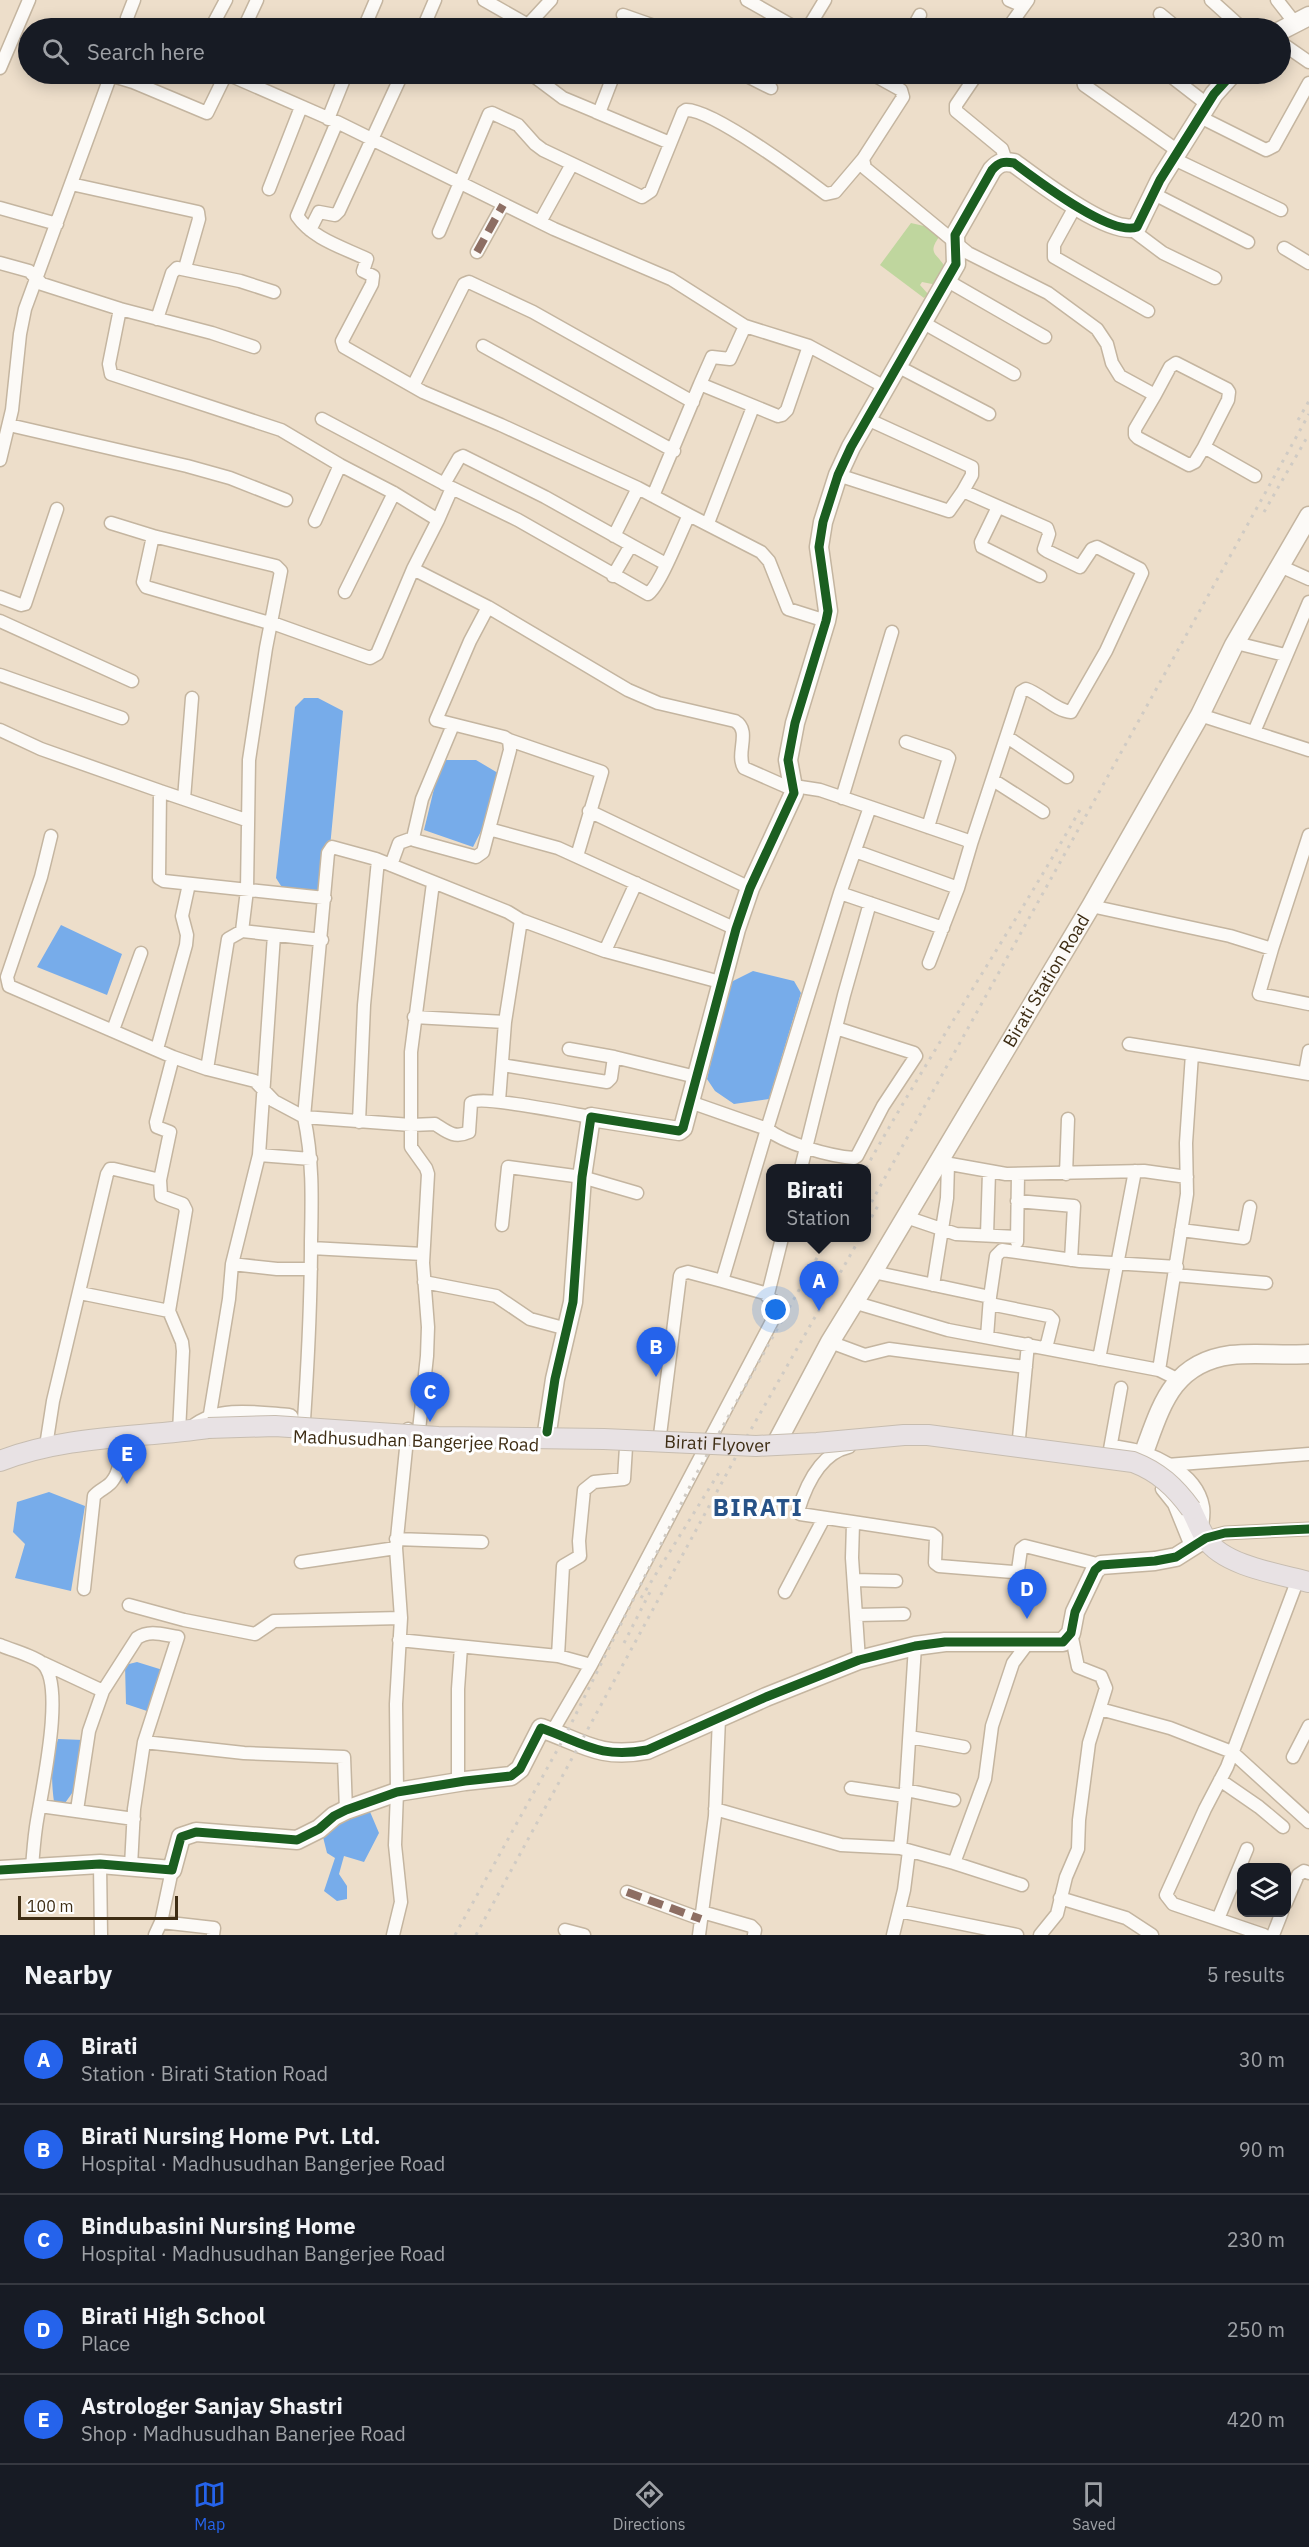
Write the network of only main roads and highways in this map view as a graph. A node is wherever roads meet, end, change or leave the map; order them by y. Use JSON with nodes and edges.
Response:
{"nodes":[{"id":1,"x":197,"y":1428,"type":"joint"},
{"id":2,"x":0,"y":1461,"type":"edge"},
{"id":3,"x":1304,"y":1580,"type":"edge"}],
"edges":[{"from":1,"to":2,"type":"main road","name":"Madhusudhan Bangerjee Road"},
{"from":1,"to":3,"type":"main road","name":"Birati Flyover","bridge":true}]}
